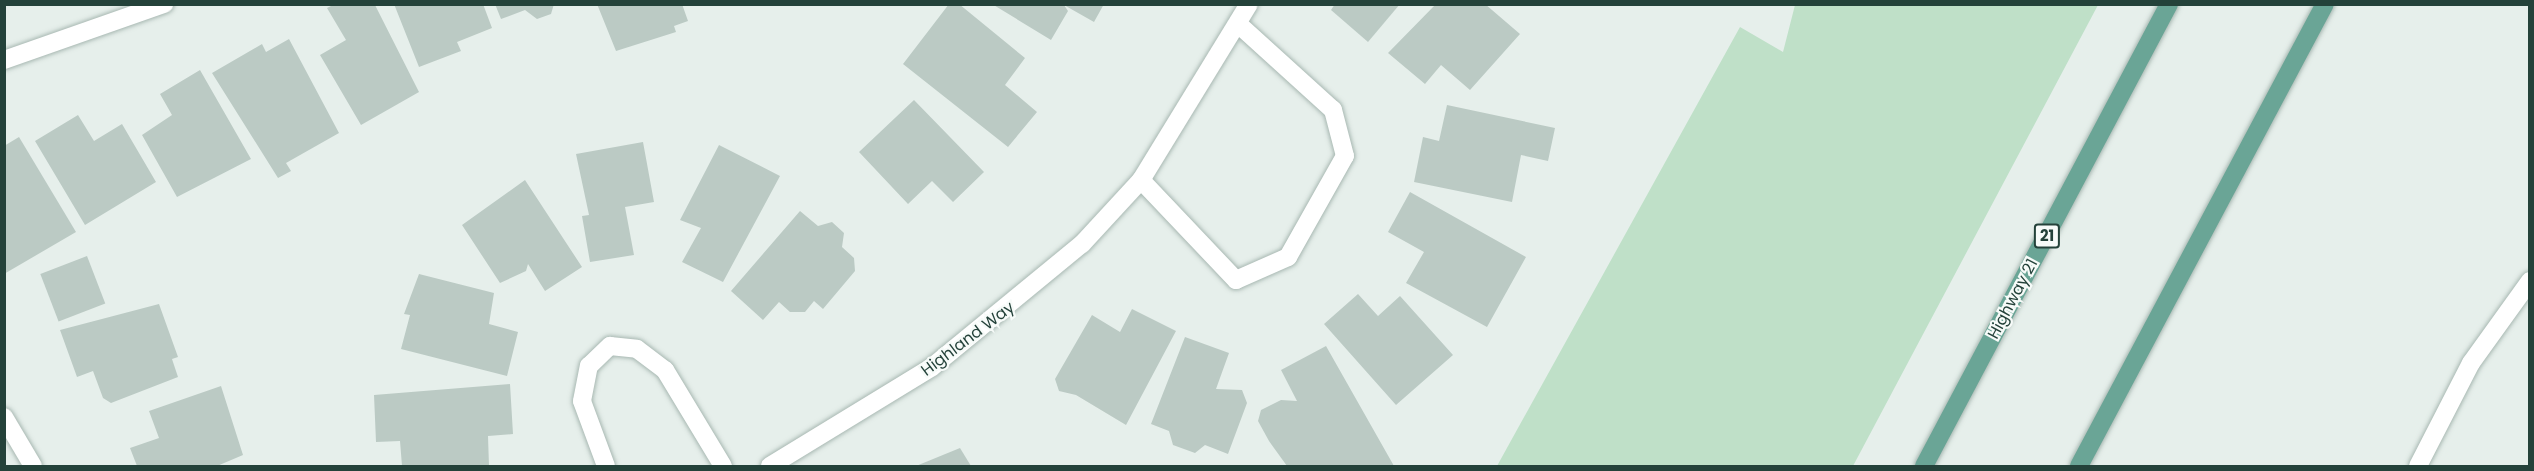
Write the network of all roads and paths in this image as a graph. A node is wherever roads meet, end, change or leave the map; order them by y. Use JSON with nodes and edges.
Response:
{"nodes":[{"id":1,"x":164,"y":4,"type":"edge"},
{"id":2,"x":1249,"y":4,"type":"edge"},
{"id":3,"x":2169,"y":4,"type":"edge"},
{"id":4,"x":2325,"y":4,"type":"edge"},
{"id":5,"x":1238,"y":24,"type":"junction"},
{"id":6,"x":4,"y":60,"type":"edge"},
{"id":7,"x":1141,"y":180,"type":"junction"},
{"id":8,"x":2529,"y":281,"type":"edge"},
{"id":9,"x":4,"y":417,"type":"edge"},
{"id":10,"x":33,"y":466,"type":"edge"},
{"id":11,"x":606,"y":466,"type":"edge"},
{"id":12,"x":723,"y":466,"type":"edge"},
{"id":13,"x":770,"y":466,"type":"edge"},
{"id":14,"x":1924,"y":466,"type":"edge"},
{"id":15,"x":2079,"y":466,"type":"edge"},
{"id":16,"x":2418,"y":466,"type":"edge"}],
"edges":[{"from":1,"to":6,"type":"street"},
{"from":2,"to":5,"type":"street","name":"Highland Way"},
{"from":3,"to":14,"type":"main road","name":"Highway 21","number":"21"},
{"from":4,"to":15,"type":"main road"},
{"from":5,"to":7,"type":"street","name":"Highland Way"},
{"from":5,"to":7,"type":"street"},
{"from":7,"to":13,"type":"street","name":"Highland Way"},
{"from":8,"to":16,"type":"street"},
{"from":9,"to":10,"type":"street"},
{"from":11,"to":12,"type":"street"}]}
